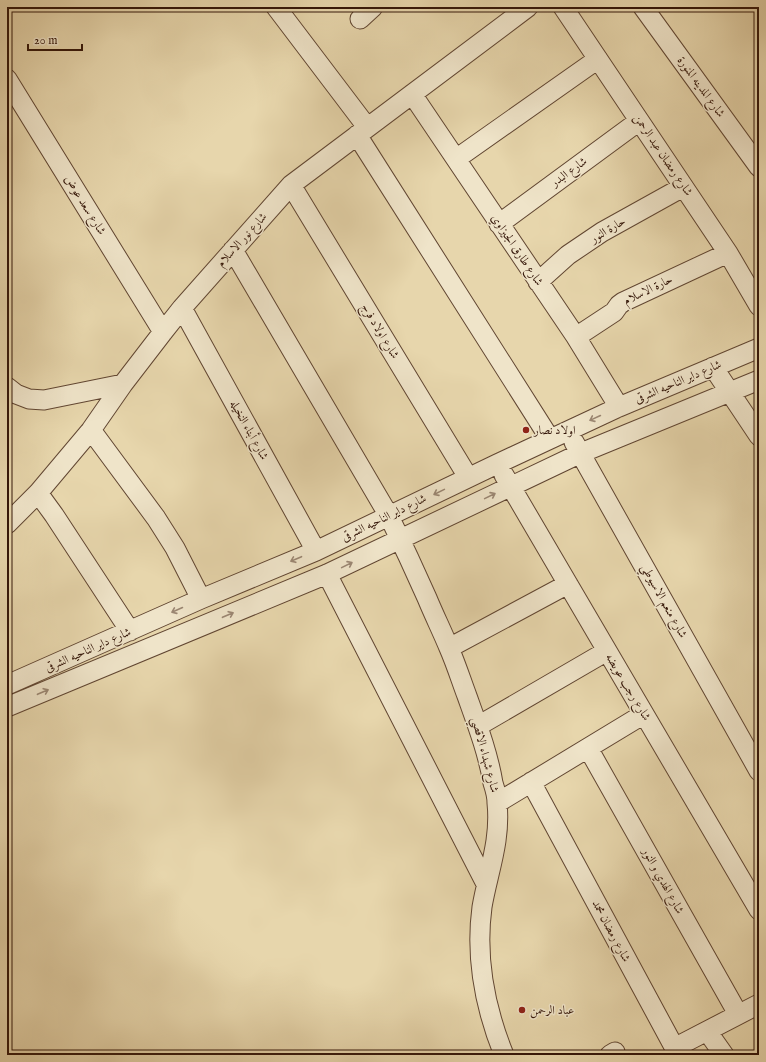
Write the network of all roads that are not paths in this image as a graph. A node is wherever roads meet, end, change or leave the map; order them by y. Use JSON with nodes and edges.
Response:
{"nodes":[{"id":1,"x":276,"y":7,"type":"edge"},
{"id":2,"x":528,"y":7,"type":"edge"},
{"id":3,"x":563,"y":7,"type":"edge"},
{"id":4,"x":643,"y":7,"type":"edge"},
{"id":5,"x":598,"y":59,"type":"junction"},
{"id":6,"x":7,"y":79,"type":"edge"},
{"id":7,"x":412,"y":94,"type":"junction"},
{"id":8,"x":639,"y":121,"type":"junction"},
{"id":9,"x":362,"y":131,"type":"junction"},
{"id":10,"x":456,"y":159,"type":"junction"},
{"id":11,"x":759,"y":167,"type":"edge"},
{"id":12,"x":291,"y":185,"type":"junction"},
{"id":13,"x":683,"y":187,"type":"junction"},
{"id":14,"x":499,"y":224,"type":"junction"},
{"id":15,"x":233,"y":250,"type":"junction"},
{"id":16,"x":728,"y":253,"type":"junction"},
{"id":17,"x":538,"y":282,"type":"junction"},
{"id":18,"x":759,"y":306,"type":"edge"},
{"id":19,"x":182,"y":308,"type":"junction"},
{"id":20,"x":163,"y":332,"type":"junction"},
{"id":21,"x":576,"y":337,"type":"junction"},
{"id":22,"x":759,"y":348,"type":"edge"},
{"id":23,"x":713,"y":367,"type":"junction"},
{"id":24,"x":759,"y":380,"type":"edge"},
{"id":25,"x":123,"y":384,"type":"junction"},
{"id":26,"x":7,"y":387,"type":"edge"},
{"id":27,"x":729,"y":392,"type":"junction"},
{"id":28,"x":619,"y":407,"type":"junction"},
{"id":29,"x":92,"y":430,"type":"junction"},
{"id":30,"x":568,"y":431,"type":"junction"},
{"id":31,"x":759,"y":436,"type":"edge"},
{"id":32,"x":550,"y":439,"type":"junction"},
{"id":33,"x":581,"y":453,"type":"junction"},
{"id":34,"x":497,"y":464,"type":"junction"},
{"id":35,"x":468,"y":477,"type":"junction"},
{"id":36,"x":510,"y":486,"type":"junction"},
{"id":37,"x":38,"y":493,"type":"junction"},
{"id":38,"x":389,"y":516,"type":"junction"},
{"id":39,"x":7,"y":524,"type":"edge"},
{"id":40,"x":401,"y":539,"type":"junction"},
{"id":41,"x":316,"y":551,"type":"junction"},
{"id":42,"x":327,"y":574,"type":"junction"},
{"id":43,"x":568,"y":584,"type":"junction"},
{"id":44,"x":201,"y":599,"type":"junction"},
{"id":45,"x":130,"y":631,"type":"junction"},
{"id":46,"x":449,"y":648,"type":"junction"},
{"id":47,"x":607,"y":652,"type":"junction"},
{"id":48,"x":7,"y":685,"type":"edge"},
{"id":49,"x":7,"y":707,"type":"edge"},
{"id":50,"x":644,"y":714,"type":"junction"},
{"id":51,"x":478,"y":726,"type":"junction"},
{"id":52,"x":588,"y":748,"type":"junction"},
{"id":53,"x":759,"y":771,"type":"edge"},
{"id":54,"x":531,"y":782,"type":"junction"},
{"id":55,"x":497,"y":803,"type":"junction"},
{"id":56,"x":486,"y":884,"type":"junction"},
{"id":57,"x":759,"y":910,"type":"edge"},
{"id":58,"x":759,"y":1004,"type":"edge"},
{"id":59,"x":738,"y":1014,"type":"junction"},
{"id":60,"x":707,"y":1030,"type":"junction"},
{"id":61,"x":504,"y":1055,"type":"edge"},
{"id":62,"x":724,"y":1055,"type":"edge"}],
"edges":[{"from":1,"to":9,"type":"street"},
{"from":2,"to":7,"type":"street","name":"شارع نور الاسلام"},
{"from":3,"to":5,"type":"street","name":"شارع رمضان عبد الرحمن"},
{"from":4,"to":11,"type":"street","name":"شارع المدينه المنورة"},
{"from":5,"to":8,"type":"street","name":"شارع رمضان عبد الرحمن"},
{"from":5,"to":10,"type":"street"},
{"from":6,"to":20,"type":"street","name":"شارع سعد عوض"},
{"from":7,"to":9,"type":"street","name":"شارع نور الاسلام"},
{"from":7,"to":10,"type":"street","name":"شارع طارق الجيزاوي"},
{"from":8,"to":13,"type":"street","name":"شارع رمضان عبد الرحمن"},
{"from":8,"to":14,"type":"street","name":"شارع البدر"},
{"from":9,"to":12,"type":"street","name":"شارع نور الاسلام"},
{"from":9,"to":32,"type":"street"},
{"from":10,"to":14,"type":"street","name":"شارع طارق الجيزاوي"},
{"from":12,"to":15,"type":"street","name":"شارع نور الاسلام"},
{"from":12,"to":35,"type":"street","name":"شارع اولاد فرج"},
{"from":13,"to":16,"type":"street","name":"شارع رمضان عبد الرحمن"},
{"from":13,"to":17,"type":"street","name":"حارة النور"},
{"from":14,"to":17,"type":"street","name":"شارع طارق الجيزاوي"},
{"from":15,"to":19,"type":"street","name":"شارع نور الاسلام"},
{"from":15,"to":38,"type":"street","name":"شارع شهداء الاقصي"},
{"from":16,"to":18,"type":"street","name":"شارع رمضان عبد الرحمن"},
{"from":16,"to":21,"type":"street","name":"حارة الاسلام"},
{"from":17,"to":21,"type":"street","name":"شارع طارق الجيزاوي"},
{"from":19,"to":20,"type":"street","name":"شارع نور الاسلام"},
{"from":19,"to":41,"type":"street","name":"شارع أبناء النخيله"},
{"from":20,"to":25,"type":"street","name":"شارع نور الاسلام"},
{"from":21,"to":28,"type":"street","name":"شارع طارق الجيزاوي"},
{"from":22,"to":23,"type":"street","name":"شارع داير الناحيه الشرقى"},
{"from":23,"to":27,"type":"street"},
{"from":23,"to":28,"type":"street","name":"شارع داير الناحيه الشرقى"},
{"from":24,"to":27,"type":"street","name":"شارع داير الناحيه الشرقى"},
{"from":25,"to":26,"type":"street"},
{"from":25,"to":29,"type":"street","name":"شارع نور الاسلام"},
{"from":27,"to":31,"type":"street"},
{"from":27,"to":33,"type":"street","name":"شارع داير الناحيه الشرقى"},
{"from":28,"to":30,"type":"street","name":"شارع داير الناحيه الشرقى","one_way":true},
{"from":29,"to":37,"type":"street","name":"شارع نور الاسلام"},
{"from":29,"to":44,"type":"street"},
{"from":30,"to":32,"type":"street","name":"شارع داير الناحيه الشرقى"},
{"from":30,"to":33,"type":"street","name":"شارع منعم الاسيوطي"},
{"from":32,"to":34,"type":"street","name":"شارع داير الناحيه الشرقى"},
{"from":33,"to":36,"type":"street","name":"شارع داير الناحيه الشرقى"},
{"from":33,"to":53,"type":"street","name":"شارع منعم الاسيوطي"},
{"from":34,"to":35,"type":"street","name":"شارع داير الناحيه الشرقى"},
{"from":34,"to":36,"type":"street","name":"شارع رجب عويضه"},
{"from":35,"to":38,"type":"street","name":"شارع داير الناحيه الشرقى","one_way":true},
{"from":40,"to":36,"type":"street","name":"شارع داير الناحيه الشرقى","one_way":true},
{"from":36,"to":43,"type":"street","name":"شارع رجب عويضه"},
{"from":37,"to":39,"type":"street","name":"شارع نور الاسلام"},
{"from":37,"to":45,"type":"street"},
{"from":38,"to":40,"type":"street","name":"شارع شهداء الاقصي"},
{"from":38,"to":41,"type":"street","name":"شارع داير الناحيه الشرقى"},
{"from":42,"to":40,"type":"street","name":"شارع داير الناحيه الشرقى","one_way":true},
{"from":40,"to":46,"type":"street","name":"شارع شهداء الاقصي"},
{"from":41,"to":44,"type":"street","name":"شارع داير الناحيه الشرقى","one_way":true},
{"from":49,"to":42,"type":"street","name":"شارع داير الناحيه الشرقى","one_way":true},
{"from":42,"to":56,"type":"street"},
{"from":43,"to":46,"type":"street"},
{"from":43,"to":47,"type":"street","name":"شارع رجب عويضه"},
{"from":44,"to":45,"type":"street","name":"شارع داير الناحيه الشرقى","one_way":true},
{"from":45,"to":48,"type":"street","name":"شارع داير الناحيه الشرقى"},
{"from":46,"to":51,"type":"street","name":"شارع شهداء الاقصي"},
{"from":47,"to":50,"type":"street","name":"شارع رجب عويضه"},
{"from":47,"to":51,"type":"street"},
{"from":50,"to":52,"type":"street"},
{"from":50,"to":57,"type":"street","name":"شارع رجب عويضه"},
{"from":51,"to":55,"type":"street","name":"شارع شهداء الاقصي"},
{"from":52,"to":54,"type":"street"},
{"from":52,"to":59,"type":"street","name":"شارع الهدي و النور"},
{"from":54,"to":55,"type":"street"},
{"from":54,"to":60,"type":"street","name":"شارع رمضان محمد"},
{"from":55,"to":56,"type":"street","name":"شارع شهداء الاقصي"},
{"from":56,"to":61,"type":"street","name":"شارع شهداء الاقصي"},
{"from":58,"to":59,"type":"street","name":"شارع رمضان محمد"},
{"from":59,"to":60,"type":"street","name":"شارع رمضان محمد"},
{"from":60,"to":62,"type":"street"}]}
